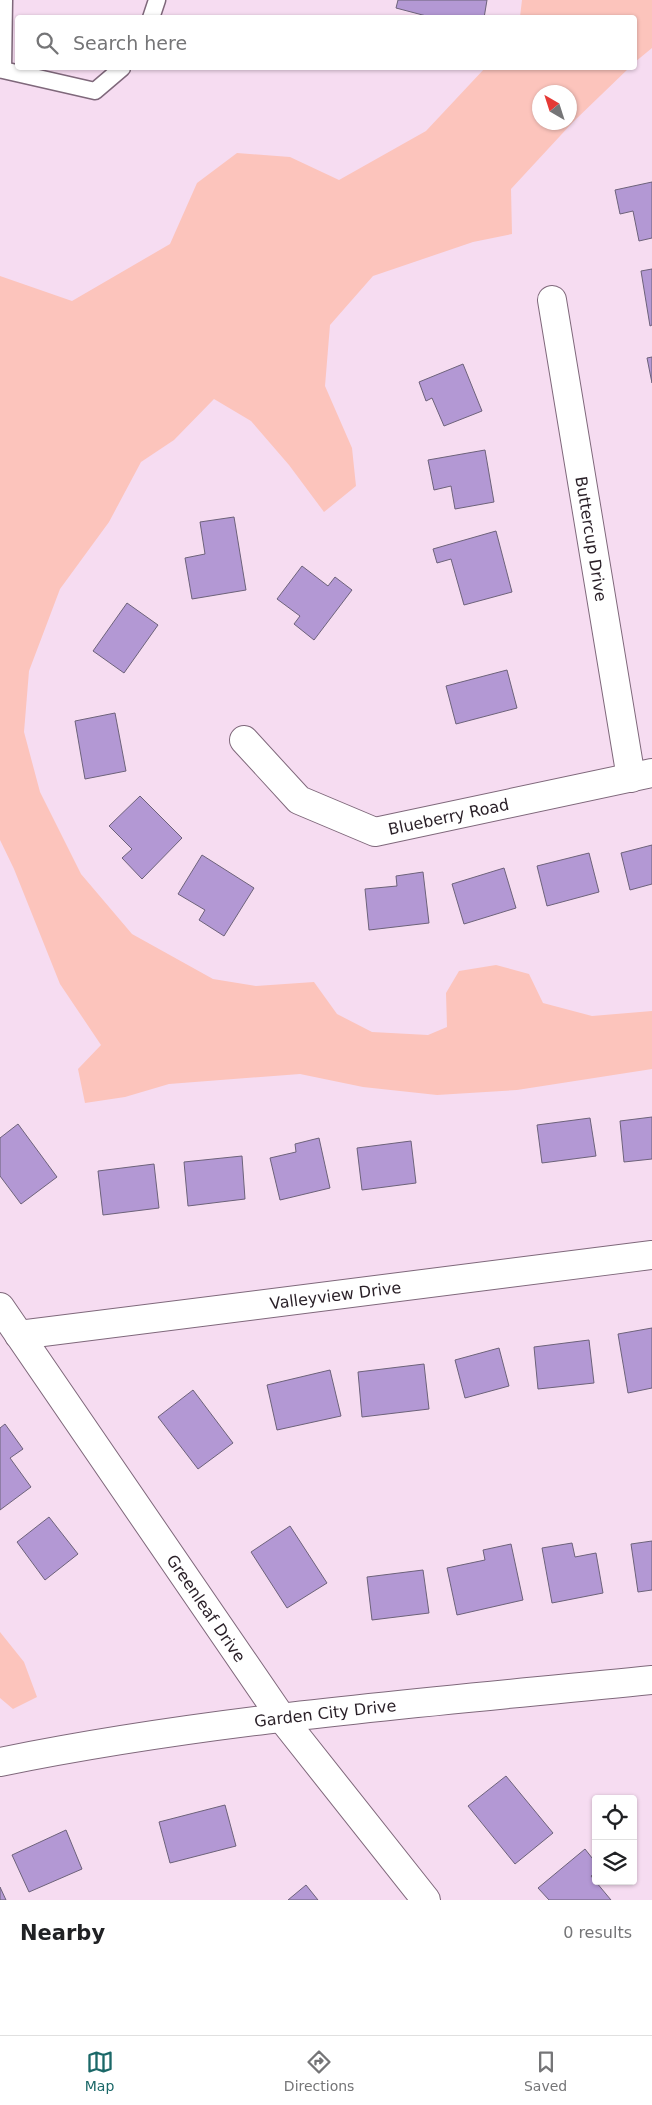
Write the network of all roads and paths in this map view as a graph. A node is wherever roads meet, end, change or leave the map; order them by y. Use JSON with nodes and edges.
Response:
{"nodes":[{"id":1,"x":4,"y":0,"type":"edge"},
{"id":2,"x":157,"y":0,"type":"edge"},
{"id":3,"x":152,"y":15,"type":"edge"},
{"id":4,"x":120,"y":70,"type":"edge"},
{"id":5,"x":552,"y":300,"type":"dead end"},
{"id":6,"x":244,"y":740,"type":"dead end"},
{"id":7,"x":642,"y":775,"type":"edge"},
{"id":8,"x":652,"y":1255,"type":"edge"},
{"id":9,"x":0,"y":1307,"type":"edge"},
{"id":10,"x":19,"y":1335,"type":"junction"},
{"id":11,"x":652,"y":1680,"type":"edge"},
{"id":12,"x":282,"y":1717,"type":"junction"},
{"id":13,"x":0,"y":1762,"type":"edge"},
{"id":14,"x":426,"y":1900,"type":"edge"}],
"edges":[{"from":1,"to":4,"type":"lane"},
{"from":2,"to":3,"type":"lane"},
{"from":5,"to":7,"type":"street","name":"Buttercup Drive"},
{"from":6,"to":7,"type":"street","name":"Blueberry Road"},
{"from":8,"to":10,"type":"street","name":"Valleyview Drive"},
{"from":9,"to":10,"type":"street","name":"Greenleaf Drive"},
{"from":10,"to":12,"type":"street","name":"Greenleaf Drive"},
{"from":11,"to":12,"type":"street","name":"Garden City Drive"},
{"from":12,"to":13,"type":"street","name":"Garden City Drive"},
{"from":12,"to":14,"type":"street","name":"Greenleaf Drive"}]}
